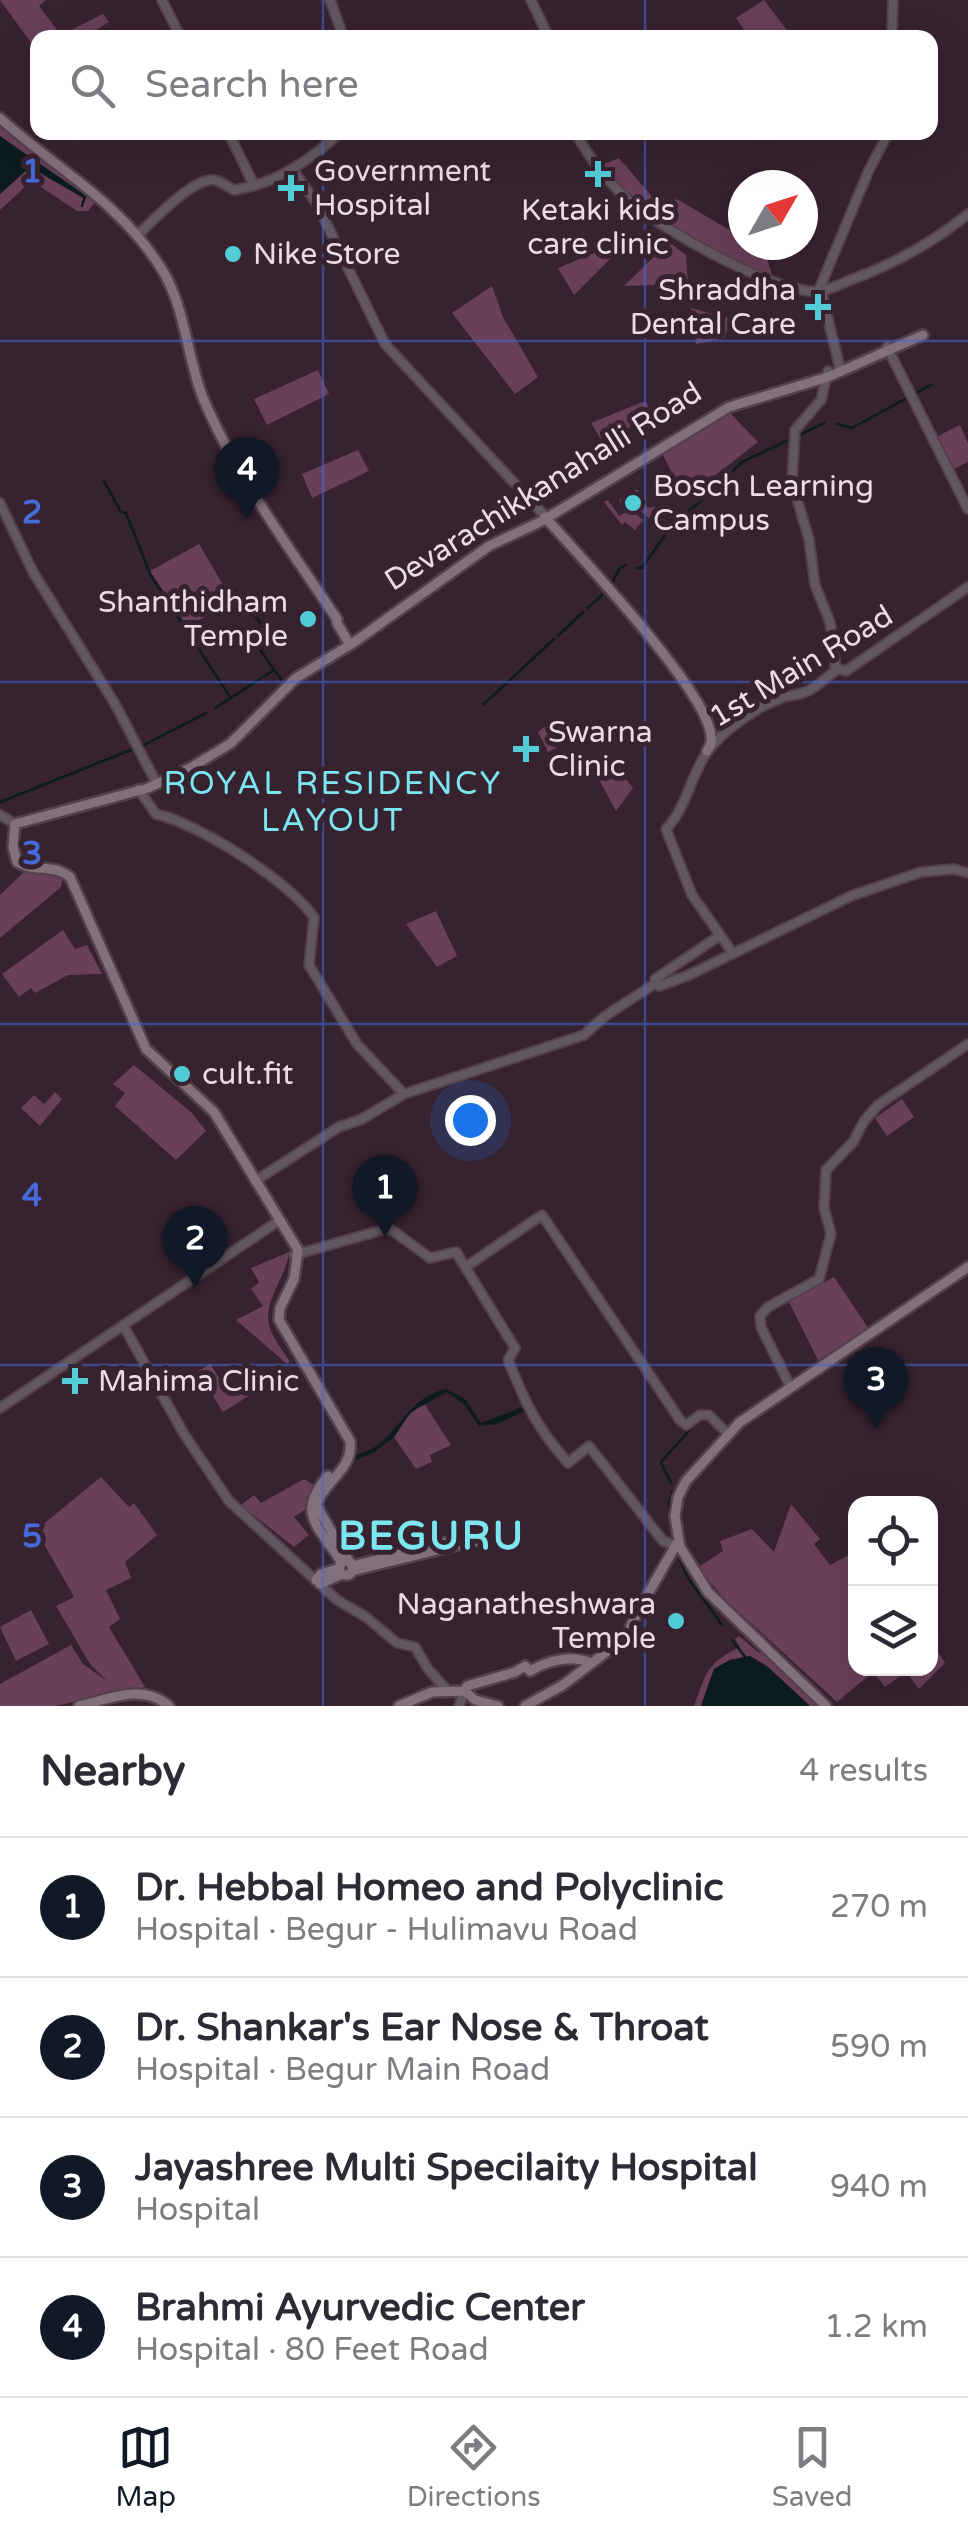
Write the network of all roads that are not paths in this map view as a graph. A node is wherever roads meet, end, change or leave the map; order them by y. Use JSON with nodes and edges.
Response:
{"nodes":[{"id":1,"x":162,"y":0,"type":"edge"},
{"id":2,"x":330,"y":0,"type":"edge"},
{"id":3,"x":531,"y":0,"type":"edge"},
{"id":4,"x":893,"y":0,"type":"edge"},
{"id":5,"x":177,"y":30,"type":"edge"},
{"id":6,"x":341,"y":30,"type":"edge"},
{"id":7,"x":545,"y":30,"type":"edge"},
{"id":8,"x":892,"y":30,"type":"edge"},
{"id":9,"x":0,"y":116,"type":"edge"},
{"id":10,"x":30,"y":139,"type":"edge"},
{"id":11,"x":31,"y":140,"type":"edge"},
{"id":12,"x":232,"y":140,"type":"edge"},
{"id":13,"x":330,"y":140,"type":"edge"},
{"id":14,"x":580,"y":140,"type":"edge"},
{"id":15,"x":885,"y":140,"type":"edge"},
{"id":16,"x":292,"y":169,"type":"junction"},
{"id":17,"x":254,"y":185,"type":"junction"},
{"id":18,"x":968,"y":214,"type":"edge"},
{"id":19,"x":138,"y":234,"type":"junction"},
{"id":20,"x":822,"y":291,"type":"junction"},
{"id":21,"x":918,"y":337,"type":"dead end"},
{"id":22,"x":888,"y":350,"type":"junction"},
{"id":23,"x":844,"y":368,"type":"junction"},
{"id":24,"x":828,"y":374,"type":"junction"},
{"id":25,"x":0,"y":503,"type":"edge"},
{"id":26,"x":968,"y":509,"type":"edge"},
{"id":27,"x":543,"y":518,"type":"junction"},
{"id":28,"x":968,"y":587,"type":"edge"},
{"id":29,"x":350,"y":642,"type":"junction"},
{"id":30,"x":836,"y":670,"type":"junction"},
{"id":31,"x":708,"y":751,"type":"junction"},
{"id":32,"x":156,"y":782,"type":"junction"},
{"id":33,"x":140,"y":789,"type":"junction"},
{"id":34,"x":0,"y":815,"type":"edge"},
{"id":35,"x":14,"y":824,"type":"junction"},
{"id":36,"x":968,"y":873,"type":"edge"},
{"id":37,"x":718,"y":936,"type":"junction"},
{"id":38,"x":732,"y":952,"type":"junction"},
{"id":39,"x":656,"y":983,"type":"junction"},
{"id":40,"x":968,"y":1044,"type":"edge"},
{"id":41,"x":404,"y":1094,"type":"junction"},
{"id":42,"x":256,"y":1180,"type":"junction"},
{"id":43,"x":279,"y":1221,"type":"junction"},
{"id":44,"x":297,"y":1254,"type":"junction"},
{"id":45,"x":467,"y":1266,"type":"junction"},
{"id":46,"x":968,"y":1267,"type":"edge"},
{"id":47,"x":123,"y":1326,"type":"junction"},
{"id":48,"x":791,"y":1388,"type":"junction"},
{"id":49,"x":0,"y":1408,"type":"edge"},
{"id":50,"x":728,"y":1434,"type":"junction"},
{"id":51,"x":677,"y":1543,"type":"junction"},
{"id":52,"x":347,"y":1568,"type":"junction"},
{"id":53,"x":318,"y":1582,"type":"junction"},
{"id":54,"x":590,"y":1663,"type":"junction"},
{"id":55,"x":448,"y":1690,"type":"junction"},
{"id":56,"x":465,"y":1690,"type":"junction"},
{"id":57,"x":79,"y":1706,"type":"edge"},
{"id":58,"x":169,"y":1706,"type":"edge"},
{"id":59,"x":399,"y":1706,"type":"edge"},
{"id":60,"x":459,"y":1706,"type":"edge"},
{"id":61,"x":498,"y":1706,"type":"edge"},
{"id":62,"x":525,"y":1706,"type":"edge"},
{"id":63,"x":830,"y":1706,"type":"edge"}],
"edges":[{"from":1,"to":5,"type":"street"},
{"from":2,"to":6,"type":"street"},
{"from":3,"to":7,"type":"street"},
{"from":4,"to":8,"type":"street"},
{"from":9,"to":10,"type":"main road"},
{"from":11,"to":19,"type":"main road"},
{"from":12,"to":17,"type":"street"},
{"from":13,"to":16,"type":"street"},
{"from":14,"to":20,"type":"street"},
{"from":15,"to":20,"type":"street"},
{"from":16,"to":17,"type":"street"},
{"from":16,"to":27,"type":"street"},
{"from":17,"to":19,"type":"street"},
{"from":18,"to":20,"type":"street"},
{"from":19,"to":29,"type":"main road"},
{"from":20,"to":23,"type":"street"},
{"from":21,"to":22,"type":"main road","name":"Devarachikkanahalli Road"},
{"from":22,"to":23,"type":"main road","name":"Devarachikkanahalli Road"},
{"from":22,"to":26,"type":"street"},
{"from":23,"to":24,"type":"main road","name":"Devarachikkanahalli Road"},
{"from":24,"to":27,"type":"main road","name":"Devarachikkanahalli Road"},
{"from":24,"to":30,"type":"street"},
{"from":25,"to":32,"type":"street"},
{"from":27,"to":29,"type":"main road","name":"Devarachikkanahalli Road"},
{"from":27,"to":31,"type":"main road"},
{"from":28,"to":30,"type":"street","name":"1st Main Road"},
{"from":29,"to":32,"type":"main road","name":"Devarachikkanahalli Road"},
{"from":30,"to":31,"type":"street","name":"1st Main Road"},
{"from":31,"to":37,"type":"street"},
{"from":32,"to":33,"type":"main road","name":"Devarachikkanahalli Road"},
{"from":33,"to":35,"type":"main road","name":"Devarachikkanahalli Road"},
{"from":33,"to":41,"type":"street"},
{"from":34,"to":35,"type":"street"},
{"from":35,"to":42,"type":"main road"},
{"from":36,"to":38,"type":"street"},
{"from":37,"to":38,"type":"street"},
{"from":37,"to":39,"type":"street"},
{"from":38,"to":39,"type":"street"},
{"from":39,"to":41,"type":"street"},
{"from":40,"to":48,"type":"street"},
{"from":41,"to":42,"type":"street"},
{"from":42,"to":43,"type":"main road"},
{"from":42,"to":43,"type":"main road"},
{"from":43,"to":44,"type":"main road"},
{"from":43,"to":47,"type":"street"},
{"from":44,"to":45,"type":"street"},
{"from":44,"to":52,"type":"main road"},
{"from":45,"to":50,"type":"street"},
{"from":45,"to":51,"type":"street"},
{"from":46,"to":48,"type":"main road"},
{"from":47,"to":49,"type":"street"},
{"from":47,"to":53,"type":"street"},
{"from":48,"to":50,"type":"main road"},
{"from":50,"to":51,"type":"main road"},
{"from":51,"to":54,"type":"main road"},
{"from":51,"to":63,"type":"main road"},
{"from":52,"to":52,"type":"main road"},
{"from":52,"to":53,"type":"main road"},
{"from":53,"to":55,"type":"street"},
{"from":54,"to":56,"type":"main road"},
{"from":54,"to":62,"type":"main road"},
{"from":55,"to":56,"type":"main road"},
{"from":55,"to":59,"type":"main road"},
{"from":56,"to":60,"type":"street"},
{"from":56,"to":61,"type":"main road"},
{"from":57,"to":58,"type":"main road"}]}
